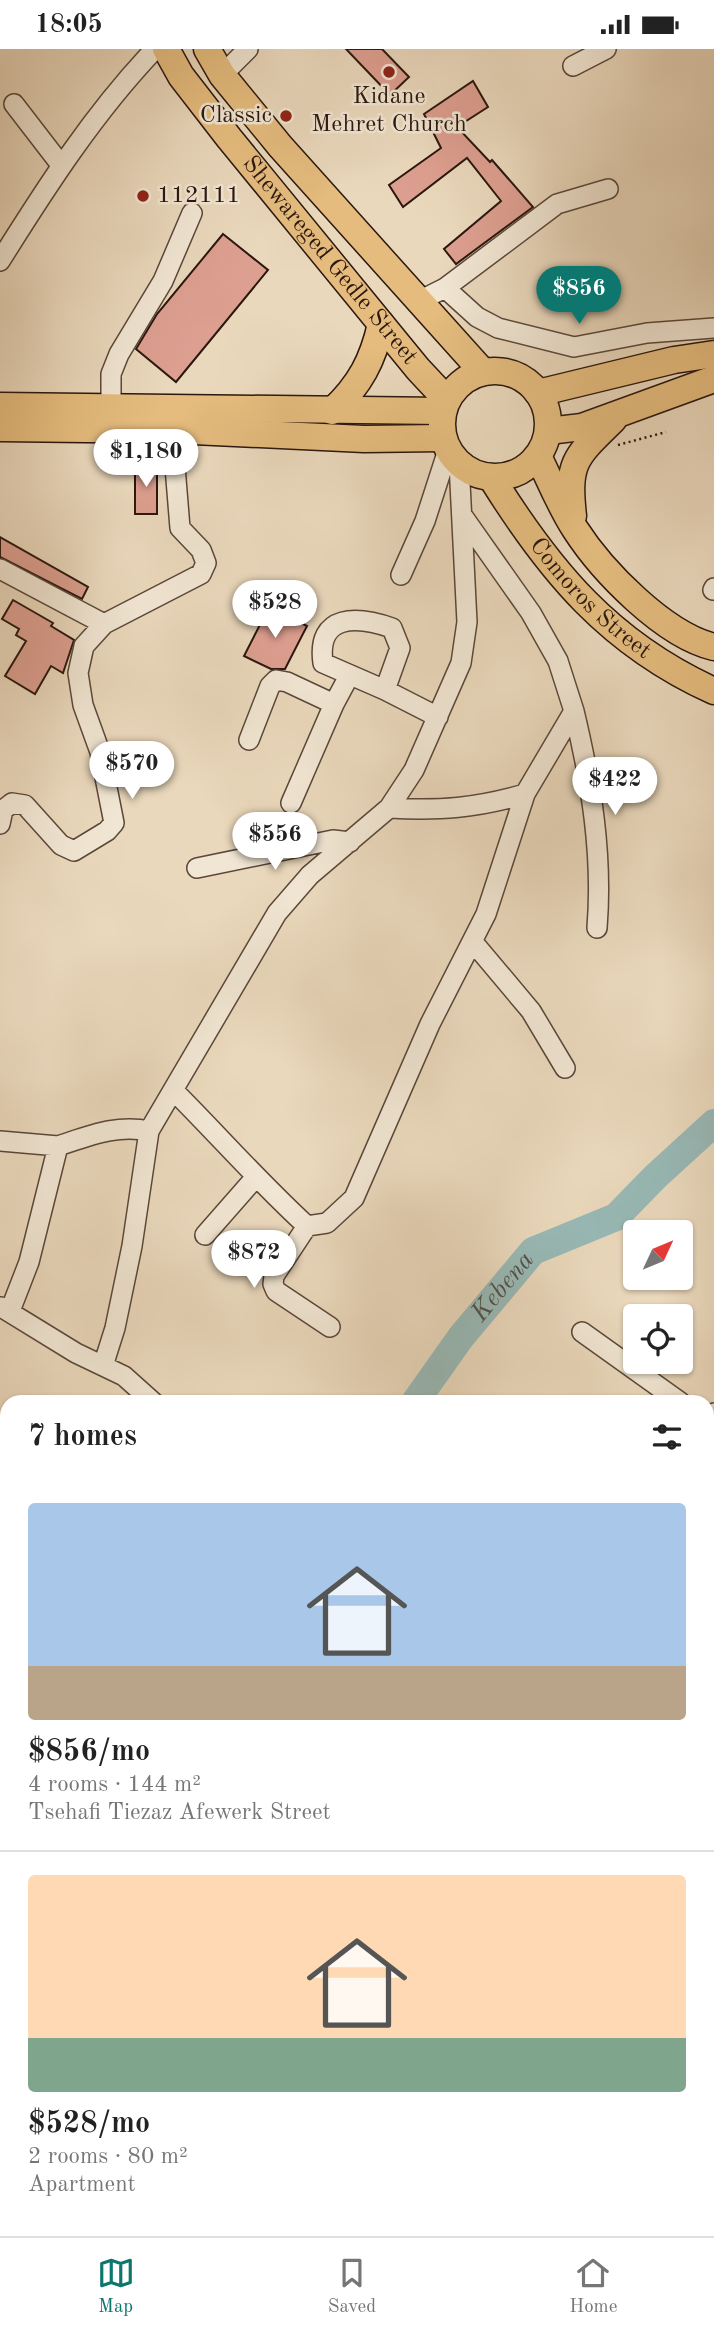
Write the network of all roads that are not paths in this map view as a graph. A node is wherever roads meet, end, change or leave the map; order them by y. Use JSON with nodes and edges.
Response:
{"nodes":[{"id":1,"x":155,"y":49,"type":"edge"},
{"id":2,"x":166,"y":49,"type":"edge"},
{"id":3,"x":207,"y":49,"type":"edge"},
{"id":4,"x":248,"y":49,"type":"edge"},
{"id":5,"x":606,"y":49,"type":"edge"},
{"id":6,"x":573,"y":66,"type":"dead end"},
{"id":7,"x":222,"y":75,"type":"junction"},
{"id":8,"x":14,"y":104,"type":"dead end"},
{"id":9,"x":61,"y":165,"type":"junction"},
{"id":10,"x":608,"y":189,"type":"dead end"},
{"id":11,"x":192,"y":213,"type":"dead end"},
{"id":12,"x":0,"y":261,"type":"edge"},
{"id":13,"x":445,"y":288,"type":"junction"},
{"id":14,"x":417,"y":302,"type":"junction"},
{"id":15,"x":381,"y":324,"type":"junction"},
{"id":16,"x":714,"y":328,"type":"edge"},
{"id":17,"x":714,"y":354,"type":"edge"},
{"id":18,"x":483,"y":372,"type":"junction"},
{"id":19,"x":714,"y":379,"type":"edge"},
{"id":20,"x":538,"y":393,"type":"junction"},
{"id":21,"x":0,"y":406,"type":"edge"},
{"id":22,"x":445,"y":406,"type":"junction"},
{"id":23,"x":111,"y":407,"type":"junction"},
{"id":24,"x":332,"y":411,"type":"junction"},
{"id":25,"x":618,"y":414,"type":"junction"},
{"id":26,"x":0,"y":428,"type":"edge"},
{"id":27,"x":172,"y":431,"type":"junction"},
{"id":28,"x":548,"y":431,"type":"junction"},
{"id":29,"x":450,"y":450,"type":"junction"},
{"id":30,"x":538,"y":456,"type":"junction"},
{"id":31,"x":491,"y":477,"type":"junction"},
{"id":32,"x":462,"y":515,"type":"junction"},
{"id":33,"x":575,"y":528,"type":"junction"},
{"id":34,"x":0,"y":569,"type":"edge"},
{"id":35,"x":401,"y":575,"type":"dead end"},
{"id":36,"x":104,"y":624,"type":"junction"},
{"id":37,"x":714,"y":647,"type":"edge"},
{"id":38,"x":349,"y":676,"type":"junction"},
{"id":39,"x":385,"y":690,"type":"junction"},
{"id":40,"x":714,"y":691,"type":"edge"},
{"id":41,"x":334,"y":704,"type":"junction"},
{"id":42,"x":574,"y":711,"type":"junction"},
{"id":43,"x":438,"y":717,"type":"junction"},
{"id":44,"x":249,"y":740,"type":"dead end"},
{"id":45,"x":525,"y":794,"type":"junction"},
{"id":46,"x":291,"y":803,"type":"dead end"},
{"id":47,"x":389,"y":808,"type":"junction"},
{"id":48,"x":0,"y":824,"type":"edge"},
{"id":49,"x":350,"y":842,"type":"junction"},
{"id":50,"x":197,"y":868,"type":"dead end"},
{"id":51,"x":597,"y":928,"type":"dead end"},
{"id":52,"x":473,"y":941,"type":"junction"},
{"id":53,"x":565,"y":1068,"type":"dead end"},
{"id":54,"x":174,"y":1091,"type":"junction"},
{"id":55,"x":149,"y":1131,"type":"junction"},
{"id":56,"x":0,"y":1141,"type":"edge"},
{"id":57,"x":58,"y":1146,"type":"junction"},
{"id":58,"x":255,"y":1178,"type":"junction"},
{"id":59,"x":307,"y":1226,"type":"junction"},
{"id":60,"x":205,"y":1235,"type":"dead end"},
{"id":61,"x":5,"y":1309,"type":"edge"},
{"id":62,"x":330,"y":1327,"type":"dead end"},
{"id":63,"x":582,"y":1332,"type":"dead end"},
{"id":64,"x":103,"y":1366,"type":"junction"},
{"id":65,"x":145,"y":1395,"type":"edge"},
{"id":66,"x":670,"y":1395,"type":"edge"}],
"edges":[{"from":1,"to":9,"type":"street"},
{"from":2,"to":15,"type":"main road","name":"Shewareged Gedle Street"},
{"from":3,"to":7,"type":"main road","name":"Shewareged Gedle Street"},
{"from":4,"to":7,"type":"street"},
{"from":5,"to":6,"type":"street"},
{"from":7,"to":14,"type":"main road","name":"Shewareged Gedle Street"},
{"from":8,"to":9,"type":"street"},
{"from":9,"to":12,"type":"street"},
{"from":10,"to":13,"type":"street"},
{"from":11,"to":23,"type":"street"},
{"from":13,"to":14,"type":"street"},
{"from":13,"to":16,"type":"street"},
{"from":14,"to":18,"type":"main road","name":"Shewareged Gedle Street"},
{"from":15,"to":22,"type":"main road","name":"Shewareged Gedle Street"},
{"from":15,"to":24,"type":"main road"},
{"from":17,"to":20,"type":"main road"},
{"from":18,"to":20,"type":"main road"},
{"from":18,"to":22,"type":"main road"},
{"from":19,"to":25,"type":"main road"},
{"from":20,"to":28,"type":"main road"},
{"from":21,"to":23,"type":"main road"},
{"from":22,"to":24,"type":"main road"},
{"from":22,"to":29,"type":"main road"},
{"from":23,"to":24,"type":"main road"},
{"from":25,"to":28,"type":"main road"},
{"from":25,"to":33,"type":"main road"},
{"from":26,"to":27,"type":"main road"},
{"from":27,"to":29,"type":"main road"},
{"from":27,"to":36,"type":"street"},
{"from":28,"to":30,"type":"main road"},
{"from":29,"to":31,"type":"main road"},
{"from":29,"to":32,"type":"street"},
{"from":29,"to":35,"type":"street"},
{"from":30,"to":31,"type":"main road"},
{"from":30,"to":33,"type":"main road","name":"Comoros Street"},
{"from":31,"to":40,"type":"main road","name":"Comoros Street"},
{"from":32,"to":42,"type":"street"},
{"from":32,"to":43,"type":"street"},
{"from":33,"to":37,"type":"main road","name":"Comoros Street"},
{"from":34,"to":36,"type":"street"},
{"from":36,"to":48,"type":"street"},
{"from":38,"to":39,"type":"street"},
{"from":38,"to":39,"type":"street"},
{"from":38,"to":41,"type":"street"},
{"from":39,"to":43,"type":"street"},
{"from":41,"to":44,"type":"street"},
{"from":41,"to":46,"type":"street"},
{"from":42,"to":45,"type":"street"},
{"from":42,"to":51,"type":"street"},
{"from":43,"to":47,"type":"street"},
{"from":45,"to":47,"type":"street"},
{"from":45,"to":52,"type":"street"},
{"from":47,"to":49,"type":"street"},
{"from":49,"to":50,"type":"street"},
{"from":49,"to":54,"type":"street"},
{"from":52,"to":53,"type":"street"},
{"from":52,"to":59,"type":"street"},
{"from":54,"to":55,"type":"street"},
{"from":54,"to":58,"type":"street"},
{"from":55,"to":57,"type":"street"},
{"from":55,"to":64,"type":"street"},
{"from":56,"to":57,"type":"street"},
{"from":57,"to":61,"type":"street"},
{"from":58,"to":59,"type":"street"},
{"from":58,"to":60,"type":"street"},
{"from":59,"to":62,"type":"street"},
{"from":61,"to":64,"type":"street"},
{"from":63,"to":66,"type":"street"},
{"from":64,"to":65,"type":"street"}]}
